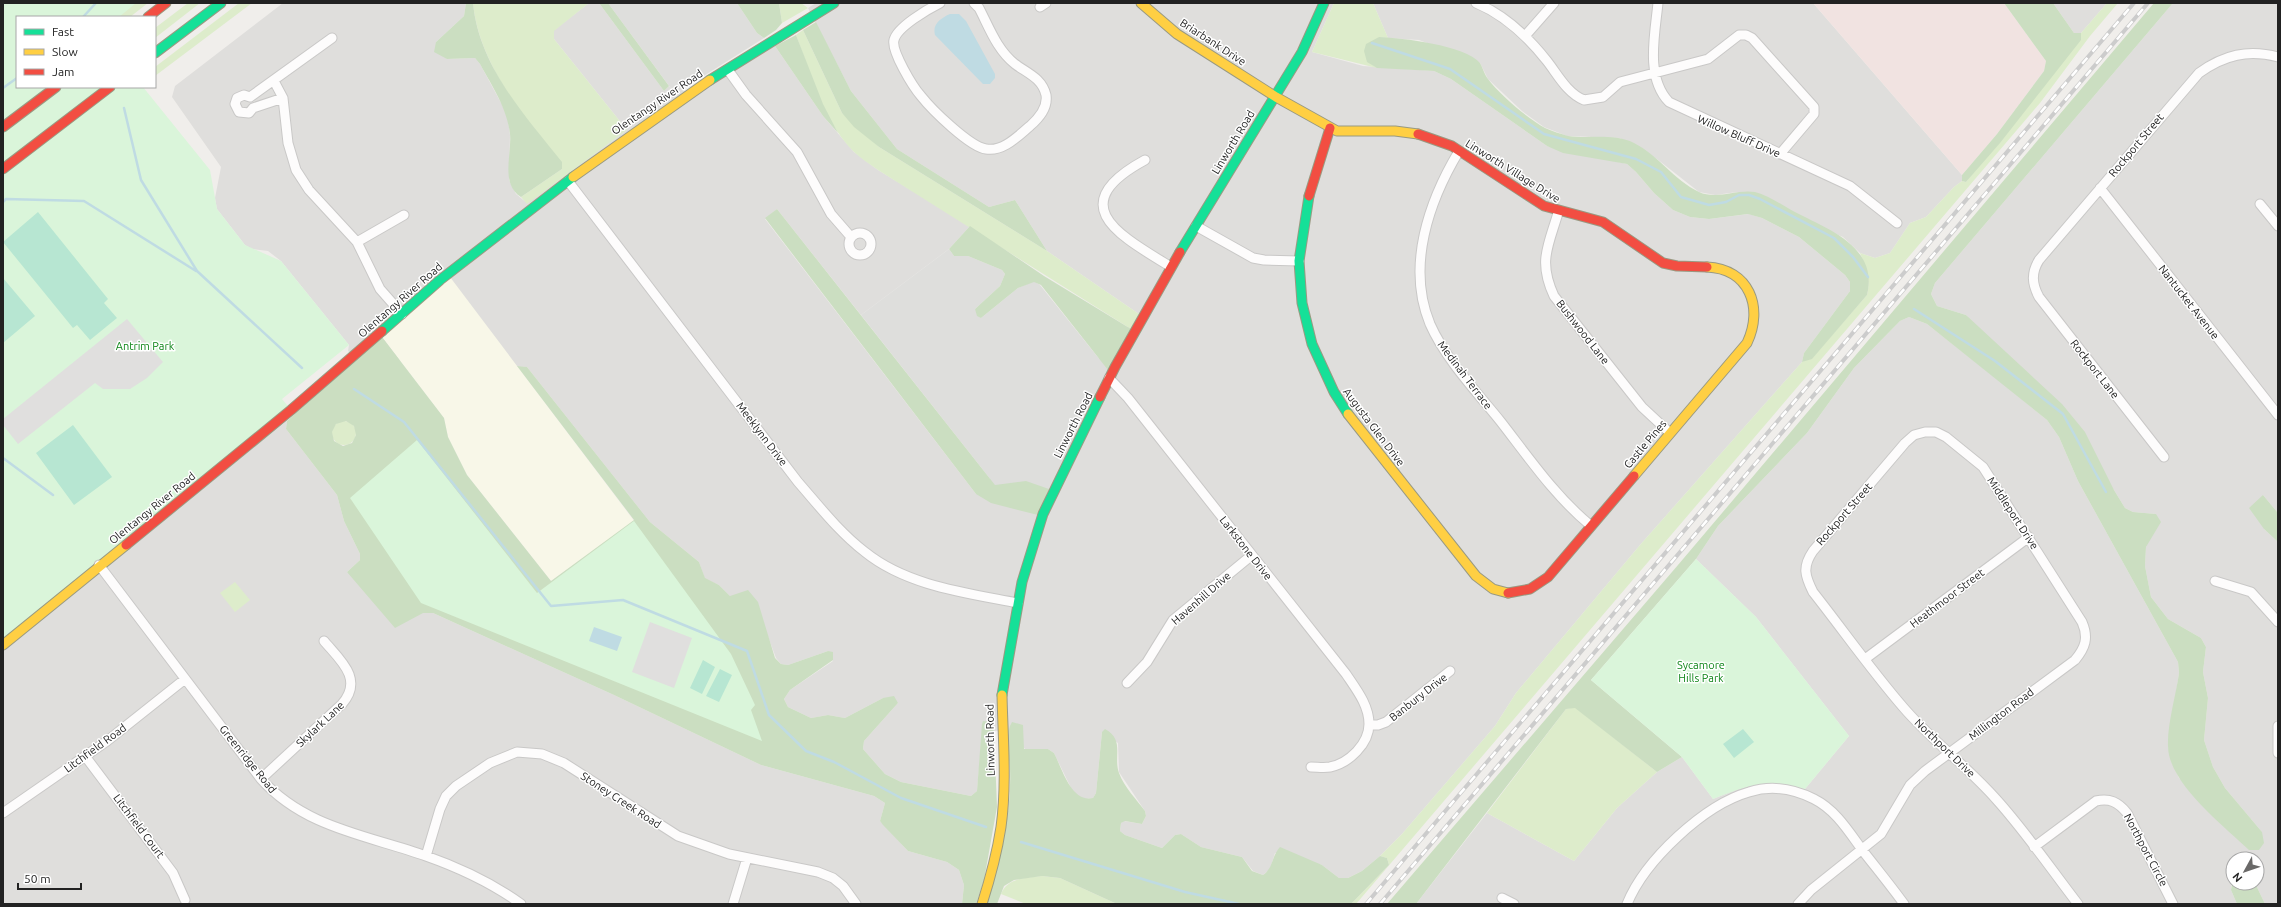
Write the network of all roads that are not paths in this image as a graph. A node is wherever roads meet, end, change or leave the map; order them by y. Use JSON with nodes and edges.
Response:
{"nodes":[{"id":1,"x":166,"y":3,"type":"edge"},
{"id":2,"x":221,"y":3,"type":"edge"},
{"id":3,"x":834,"y":3,"type":"edge"},
{"id":4,"x":974,"y":3,"type":"edge"},
{"id":5,"x":1141,"y":3,"type":"edge"},
{"id":6,"x":1324,"y":3,"type":"edge"},
{"id":7,"x":1476,"y":3,"type":"edge"},
{"id":8,"x":1554,"y":3,"type":"edge"},
{"id":9,"x":1658,"y":3,"type":"edge"},
{"id":10,"x":937,"y":4,"type":"edge"},
{"id":11,"x":925,"y":7,"type":"edge"},
{"id":12,"x":149,"y":16,"type":"edge"},
{"id":13,"x":1525,"y":36,"type":"junction"},
{"id":14,"x":332,"y":38,"type":"dead end"},
{"id":15,"x":156,"y":52,"type":"edge"},
{"id":16,"x":2274,"y":56,"type":"edge"},
{"id":17,"x":728,"y":70,"type":"junction"},
{"id":18,"x":1655,"y":72,"type":"junction"},
{"id":19,"x":274,"y":81,"type":"junction"},
{"id":20,"x":55,"y":88,"type":"edge"},
{"id":21,"x":109,"y":88,"type":"edge"},
{"id":22,"x":1276,"y":97,"type":"junction"},
{"id":23,"x":283,"y":98,"type":"junction"},
{"id":24,"x":3,"y":127,"type":"edge"},
{"id":25,"x":1330,"y":128,"type":"junction"},
{"id":26,"x":1459,"y":151,"type":"junction"},
{"id":27,"x":1780,"y":154,"type":"junction"},
{"id":28,"x":1145,"y":160,"type":"dead end"},
{"id":29,"x":3,"y":169,"type":"edge"},
{"id":30,"x":568,"y":181,"type":"junction"},
{"id":31,"x":2100,"y":188,"type":"junction"},
{"id":32,"x":2260,"y":204,"type":"dead end"},
{"id":33,"x":1558,"y":213,"type":"junction"},
{"id":34,"x":404,"y":215,"type":"dead end"},
{"id":35,"x":1897,"y":223,"type":"dead end"},
{"id":36,"x":1196,"y":226,"type":"junction"},
{"id":37,"x":2278,"y":226,"type":"edge"},
{"id":38,"x":851,"y":237,"type":"dead end"},
{"id":39,"x":357,"y":242,"type":"junction"},
{"id":40,"x":1298,"y":260,"type":"junction"},
{"id":41,"x":1171,"y":267,"type":"junction"},
{"id":42,"x":2032,"y":278,"type":"joint"},
{"id":43,"x":1750,"y":292,"type":"joint"},
{"id":44,"x":402,"y":314,"type":"junction"},
{"id":45,"x":1109,"y":378,"type":"junction"},
{"id":46,"x":2278,"y":415,"type":"edge"},
{"id":47,"x":1670,"y":433,"type":"junction"},
{"id":48,"x":1905,"y":443,"type":"joint"},
{"id":49,"x":2164,"y":457,"type":"dead end"},
{"id":50,"x":1590,"y":525,"type":"junction"},
{"id":51,"x":2029,"y":537,"type":"junction"},
{"id":52,"x":1252,"y":555,"type":"junction"},
{"id":53,"x":100,"y":565,"type":"junction"},
{"id":54,"x":2215,"y":581,"type":"dead end"},
{"id":55,"x":1813,"y":592,"type":"joint"},
{"id":56,"x":1521,"y":593,"type":"joint"},
{"id":57,"x":1018,"y":602,"type":"junction"},
{"id":58,"x":2278,"y":622,"type":"edge"},
{"id":59,"x":324,"y":641,"type":"dead end"},
{"id":60,"x":2086,"y":641,"type":"joint"},
{"id":61,"x":3,"y":645,"type":"edge"},
{"id":62,"x":1865,"y":659,"type":"junction"},
{"id":63,"x":1450,"y":671,"type":"dead end"},
{"id":64,"x":185,"y":679,"type":"junction"},
{"id":65,"x":1127,"y":683,"type":"dead end"},
{"id":66,"x":1369,"y":725,"type":"junction"},
{"id":67,"x":2278,"y":726,"type":"edge"},
{"id":68,"x":1950,"y":753,"type":"junction"},
{"id":69,"x":2278,"y":753,"type":"edge"},
{"id":70,"x":85,"y":756,"type":"junction"},
{"id":71,"x":1311,"y":766,"type":"dead end"},
{"id":72,"x":261,"y":779,"type":"junction"},
{"id":73,"x":3,"y":813,"type":"edge"},
{"id":74,"x":2034,"y":847,"type":"junction"},
{"id":75,"x":1862,"y":850,"type":"junction"},
{"id":76,"x":426,"y":856,"type":"junction"},
{"id":77,"x":747,"y":858,"type":"junction"},
{"id":78,"x":1502,"y":898,"type":"dead end"},
{"id":79,"x":185,"y":900,"type":"dead end"},
{"id":80,"x":521,"y":904,"type":"edge"},
{"id":81,"x":734,"y":904,"type":"edge"},
{"id":82,"x":856,"y":904,"type":"edge"},
{"id":83,"x":982,"y":904,"type":"edge"},
{"id":84,"x":1514,"y":904,"type":"edge"},
{"id":85,"x":1627,"y":904,"type":"edge"},
{"id":86,"x":1798,"y":904,"type":"edge"},
{"id":87,"x":1904,"y":904,"type":"edge"},
{"id":88,"x":2078,"y":904,"type":"edge"},
{"id":89,"x":2173,"y":904,"type":"edge"}],
"edges":[{"from":1,"to":12,"type":"main road"},
{"from":2,"to":15,"type":"main road"},
{"from":3,"to":17,"type":"main road","name":"Olentangy River Road"},
{"from":4,"to":11,"type":"street"},
{"from":5,"to":22,"type":"main road","name":"Briarbank Drive"},
{"from":6,"to":22,"type":"main road","name":"Linworth Road"},
{"from":7,"to":13,"type":"street"},
{"from":8,"to":13,"type":"street"},
{"from":9,"to":18,"type":"street","name":"Willow Bluff Drive"},
{"from":10,"to":11,"type":"street"},
{"from":13,"to":18,"type":"street"},
{"from":14,"to":19,"type":"street"},
{"from":16,"to":31,"type":"street","name":"Rockport Street"},
{"from":17,"to":30,"type":"main road","name":"Olentangy River Road"},
{"from":17,"to":38,"type":"street"},
{"from":18,"to":27,"type":"street","name":"Willow Bluff Drive"},
{"from":18,"to":27,"type":"street"},
{"from":19,"to":23,"type":"street"},
{"from":19,"to":23,"type":"street"},
{"from":20,"to":24,"type":"main road"},
{"from":21,"to":29,"type":"main road"},
{"from":22,"to":25,"type":"main road","name":"Linworth Village Drive"},
{"from":22,"to":36,"type":"main road","name":"Linworth Road"},
{"from":23,"to":39,"type":"street"},
{"from":25,"to":26,"type":"main road","name":"Linworth Village Drive"},
{"from":25,"to":40,"type":"main road","name":"Augusta Glen Drive"},
{"from":26,"to":33,"type":"main road","name":"Linworth Village Drive"},
{"from":26,"to":50,"type":"street","name":"Medinah Terrace"},
{"from":27,"to":35,"type":"street","name":"Willow Bluff Drive"},
{"from":28,"to":41,"type":"street"},
{"from":30,"to":44,"type":"main road","name":"Olentangy River Road"},
{"from":30,"to":57,"type":"street","name":"Meeklynn Drive"},
{"from":31,"to":42,"type":"street","name":"Rockport Street"},
{"from":31,"to":46,"type":"street","name":"Nantucket Avenue"},
{"from":32,"to":37,"type":"street"},
{"from":33,"to":43,"type":"main road","name":"Linworth Village Drive"},
{"from":33,"to":47,"type":"street","name":"Bushwood Lane"},
{"from":34,"to":39,"type":"street"},
{"from":36,"to":40,"type":"street"},
{"from":36,"to":41,"type":"main road","name":"Linworth Road"},
{"from":39,"to":44,"type":"street"},
{"from":40,"to":56,"type":"main road","name":"Augusta Glen Drive"},
{"from":41,"to":45,"type":"main road","name":"Linworth Road"},
{"from":42,"to":49,"type":"street","name":"Rockport Lane"},
{"from":43,"to":47,"type":"main road","name":"Castle Pines"},
{"from":44,"to":53,"type":"main road","name":"Olentangy River Road"},
{"from":45,"to":52,"type":"street","name":"Larkstone Drive"},
{"from":45,"to":57,"type":"main road","name":"Linworth Road"},
{"from":47,"to":50,"type":"main road","name":"Castle Pines"},
{"from":48,"to":51,"type":"street","name":"Middleport Drive"},
{"from":48,"to":55,"type":"street","name":"Rockport Street"},
{"from":50,"to":56,"type":"main road","name":"Castle Pines"},
{"from":51,"to":60,"type":"street","name":"Middleport Drive"},
{"from":51,"to":62,"type":"street","name":"Heathmoor Street"},
{"from":52,"to":65,"type":"street","name":"Havenhill Drive"},
{"from":52,"to":66,"type":"street","name":"Larkstone Drive"},
{"from":53,"to":61,"type":"main road","name":"Olentangy River Road"},
{"from":53,"to":64,"type":"street","name":"Greenridge Road"},
{"from":54,"to":58,"type":"street"},
{"from":55,"to":62,"type":"street","name":"Northport Drive"},
{"from":57,"to":83,"type":"main road","name":"Linworth Road"},
{"from":59,"to":72,"type":"street","name":"Skylark Lane"},
{"from":60,"to":68,"type":"street","name":"Millington Road"},
{"from":62,"to":68,"type":"street","name":"Northport Drive"},
{"from":63,"to":66,"type":"street","name":"Banbury Drive"},
{"from":64,"to":70,"type":"street","name":"Litchfield Road"},
{"from":64,"to":72,"type":"street","name":"Greenridge Road"},
{"from":66,"to":71,"type":"street"},
{"from":67,"to":69,"type":"street"},
{"from":68,"to":74,"type":"street","name":"Northport Drive"},
{"from":68,"to":75,"type":"street","name":"Millington Road"},
{"from":70,"to":73,"type":"street","name":"Litchfield Road"},
{"from":70,"to":79,"type":"street","name":"Litchfield Court"},
{"from":72,"to":76,"type":"street","name":"Greenridge Road"},
{"from":74,"to":88,"type":"street","name":"Northport Drive"},
{"from":74,"to":89,"type":"street","name":"Northport Circle"},
{"from":75,"to":85,"type":"street"},
{"from":75,"to":86,"type":"street","name":"Millington Road"},
{"from":75,"to":87,"type":"street"},
{"from":76,"to":77,"type":"street","name":"Stoney Creek Road"},
{"from":76,"to":80,"type":"street","name":"Greenridge Road"},
{"from":77,"to":81,"type":"street"},
{"from":77,"to":82,"type":"street","name":"Stoney Creek Road"},
{"from":78,"to":84,"type":"street"}]}
